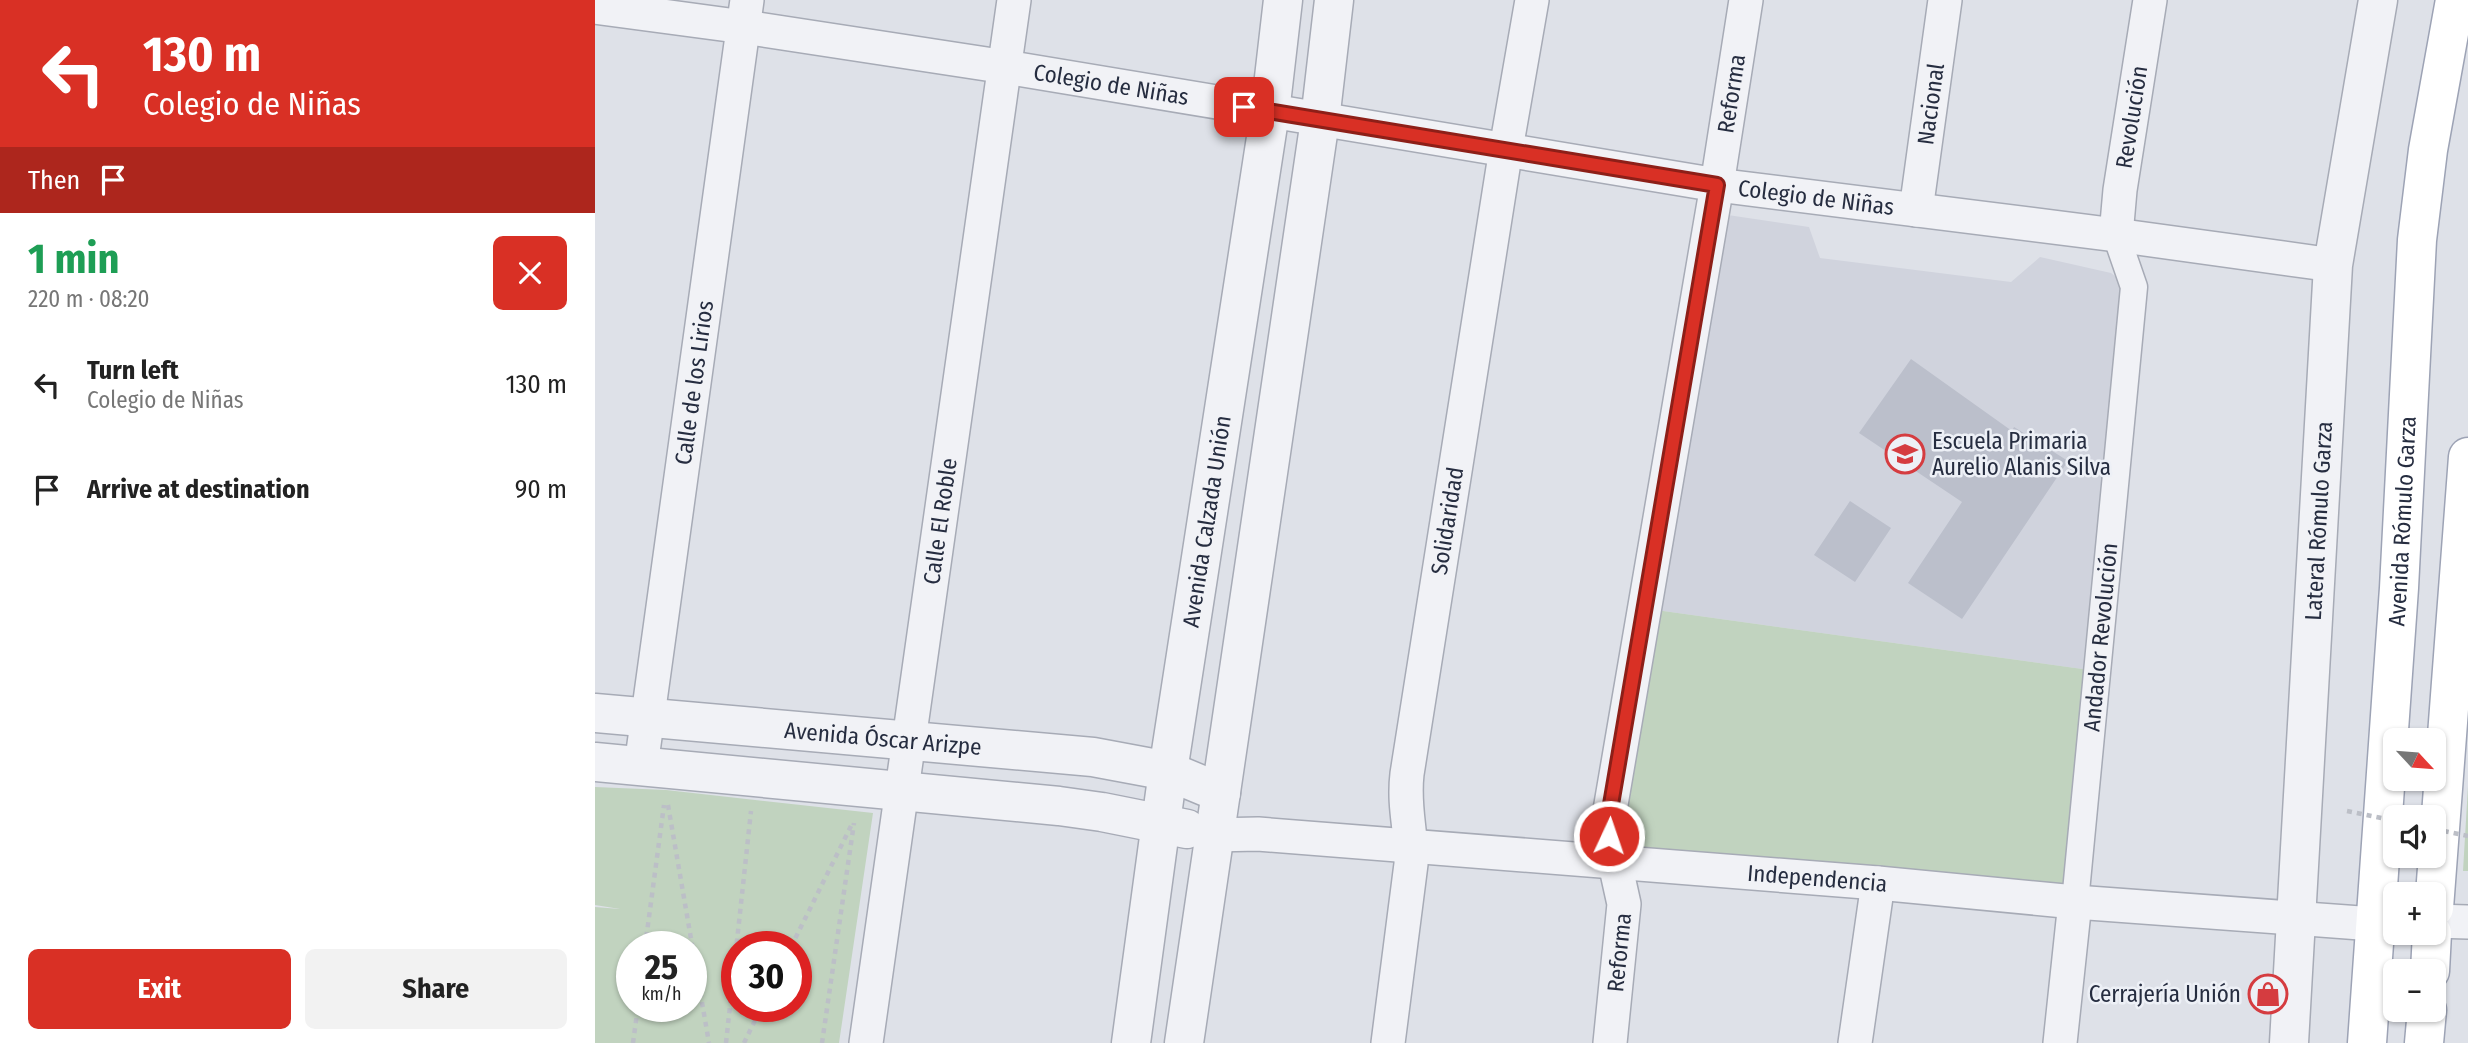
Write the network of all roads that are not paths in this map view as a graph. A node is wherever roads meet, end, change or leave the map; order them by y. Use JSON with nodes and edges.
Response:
{"nodes":[{"id":1,"x":1014,"y":0,"type":"edge"},
{"id":2,"x":1283,"y":0,"type":"edge"},
{"id":3,"x":1334,"y":0,"type":"edge"},
{"id":4,"x":1532,"y":0,"type":"edge"},
{"id":5,"x":1746,"y":0,"type":"edge"},
{"id":6,"x":1945,"y":0,"type":"edge"},
{"id":7,"x":2150,"y":0,"type":"edge"},
{"id":8,"x":2378,"y":0,"type":"edge"},
{"id":9,"x":2455,"y":0,"type":"edge"},
{"id":10,"x":595,"y":7,"type":"edge"},
{"id":11,"x":745,"y":13,"type":"edge"},
{"id":12,"x":1006,"y":68,"type":"junction"},
{"id":13,"x":1270,"y":112,"type":"junction"},
{"id":14,"x":1320,"y":120,"type":"junction"},
{"id":15,"x":1506,"y":149,"type":"junction"},
{"id":16,"x":1717,"y":185,"type":"junction"},
{"id":17,"x":1916,"y":210,"type":"junction"},
{"id":18,"x":2116,"y":235,"type":"junction"},
{"id":19,"x":2333,"y":265,"type":"junction"},
{"id":20,"x":2468,"y":457,"type":"edge"},
{"id":21,"x":595,"y":713,"type":"edge"},
{"id":22,"x":649,"y":717,"type":"junction"},
{"id":23,"x":909,"y":741,"type":"junction"},
{"id":24,"x":595,"y":762,"type":"edge"},
{"id":25,"x":641,"y":766,"type":"junction"},
{"id":26,"x":1168,"y":771,"type":"junction"},
{"id":27,"x":901,"y":792,"type":"junction"},
{"id":28,"x":1221,"y":793,"type":"junction"},
{"id":29,"x":1162,"y":823,"type":"junction"},
{"id":30,"x":1258,"y":834,"type":"junction"},
{"id":31,"x":1213,"y":835,"type":"junction"},
{"id":32,"x":1411,"y":846,"type":"junction"},
{"id":33,"x":1615,"y":862,"type":"junction"},
{"id":34,"x":2436,"y":882,"type":"edge"},
{"id":35,"x":1878,"y":884,"type":"junction"},
{"id":36,"x":2075,"y":902,"type":"junction"},
{"id":37,"x":2297,"y":917,"type":"junction"},
{"id":38,"x":2446,"y":921,"type":"edge"},
{"id":39,"x":2468,"y":922,"type":"edge"},
{"id":40,"x":2374,"y":924,"type":"junction"},
{"id":41,"x":2426,"y":1022,"type":"edge"},
{"id":42,"x":866,"y":1043,"type":"edge"},
{"id":43,"x":1131,"y":1043,"type":"edge"},
{"id":44,"x":1184,"y":1043,"type":"edge"},
{"id":45,"x":1388,"y":1043,"type":"edge"},
{"id":46,"x":1610,"y":1043,"type":"edge"},
{"id":47,"x":1855,"y":1043,"type":"edge"},
{"id":48,"x":2060,"y":1043,"type":"edge"},
{"id":49,"x":2289,"y":1043,"type":"edge"},
{"id":50,"x":2367,"y":1043,"type":"edge"},
{"id":51,"x":2424,"y":1043,"type":"edge"}],
"edges":[{"from":1,"to":12,"type":"street","name":"Calle El Roble"},
{"from":2,"to":13,"type":"street","name":"Avenida Calzada Unión"},
{"from":3,"to":14,"type":"street"},
{"from":4,"to":15,"type":"street","name":"Solidaridad"},
{"from":5,"to":16,"type":"street","name":"Reforma"},
{"from":6,"to":17,"type":"street","name":"Nacional"},
{"from":7,"to":18,"type":"street","name":"Revolución"},
{"from":8,"to":19,"type":"street","name":"Lateral Rómulo Garza"},
{"from":9,"to":40,"type":"main road","name":"Avenida Rómulo Garza"},
{"from":10,"to":11,"type":"street","name":"Colegio de Niñas"},
{"from":11,"to":12,"type":"street","name":"Colegio de Niñas"},
{"from":11,"to":22,"type":"street","name":"Calle de los Lirios"},
{"from":12,"to":13,"type":"street","name":"Colegio de Niñas"},
{"from":12,"to":23,"type":"street","name":"Calle El Roble"},
{"from":13,"to":14,"type":"street","name":"Colegio de Niñas"},
{"from":13,"to":26,"type":"street","name":"Avenida Calzada Unión"},
{"from":14,"to":15,"type":"street","name":"Colegio de Niñas"},
{"from":14,"to":28,"type":"street"},
{"from":15,"to":16,"type":"street","name":"Colegio de Niñas"},
{"from":15,"to":32,"type":"street","name":"Solidaridad"},
{"from":16,"to":17,"type":"street","name":"Colegio de Niñas"},
{"from":16,"to":33,"type":"street","name":"Reforma"},
{"from":17,"to":18,"type":"street","name":"Colegio de Niñas"},
{"from":18,"to":19,"type":"street","name":"Colegio de Niñas"},
{"from":18,"to":36,"type":"street","name":"Andador Revolución"},
{"from":19,"to":37,"type":"street","name":"Lateral Rómulo Garza"},
{"from":20,"to":34,"type":"main road"},
{"from":21,"to":22,"type":"street","name":"Avenida Óscar Arizpe"},
{"from":22,"to":23,"type":"street","name":"Avenida Óscar Arizpe"},
{"from":22,"to":25,"type":"street","name":"Calle de los Lirios"},
{"from":23,"to":26,"type":"street","name":"Avenida Óscar Arizpe"},
{"from":23,"to":27,"type":"street","name":"Calle El Roble"},
{"from":24,"to":25,"type":"street"},
{"from":25,"to":27,"type":"street"},
{"from":26,"to":28,"type":"street","name":"Avenida Óscar Arizpe"},
{"from":26,"to":29,"type":"street","name":"Avenida Calzada Unión"},
{"from":27,"to":29,"type":"street"},
{"from":27,"to":42,"type":"street","name":"Calle El Roble"},
{"from":28,"to":30,"type":"street"},
{"from":28,"to":31,"type":"street"},
{"from":29,"to":31,"type":"street"},
{"from":29,"to":43,"type":"street","name":"Avenida Calzada Unión"},
{"from":30,"to":31,"type":"street","name":"Independencia"},
{"from":30,"to":32,"type":"street","name":"Independencia"},
{"from":31,"to":44,"type":"street"},
{"from":32,"to":33,"type":"street","name":"Independencia"},
{"from":32,"to":45,"type":"street","name":"Solidaridad"},
{"from":33,"to":35,"type":"street","name":"Independencia"},
{"from":33,"to":46,"type":"street","name":"Reforma"},
{"from":35,"to":36,"type":"street","name":"Independencia"},
{"from":35,"to":47,"type":"street"},
{"from":36,"to":37,"type":"street","name":"Independencia"},
{"from":36,"to":48,"type":"street","name":"Andador Revolución"},
{"from":37,"to":40,"type":"street","name":"Independencia"},
{"from":37,"to":49,"type":"street","name":"Lateral Rómulo Garza"},
{"from":38,"to":39,"type":"street"},
{"from":40,"to":50,"type":"main road","name":"Avenida Rómulo Garza"},
{"from":41,"to":51,"type":"main road"}]}
